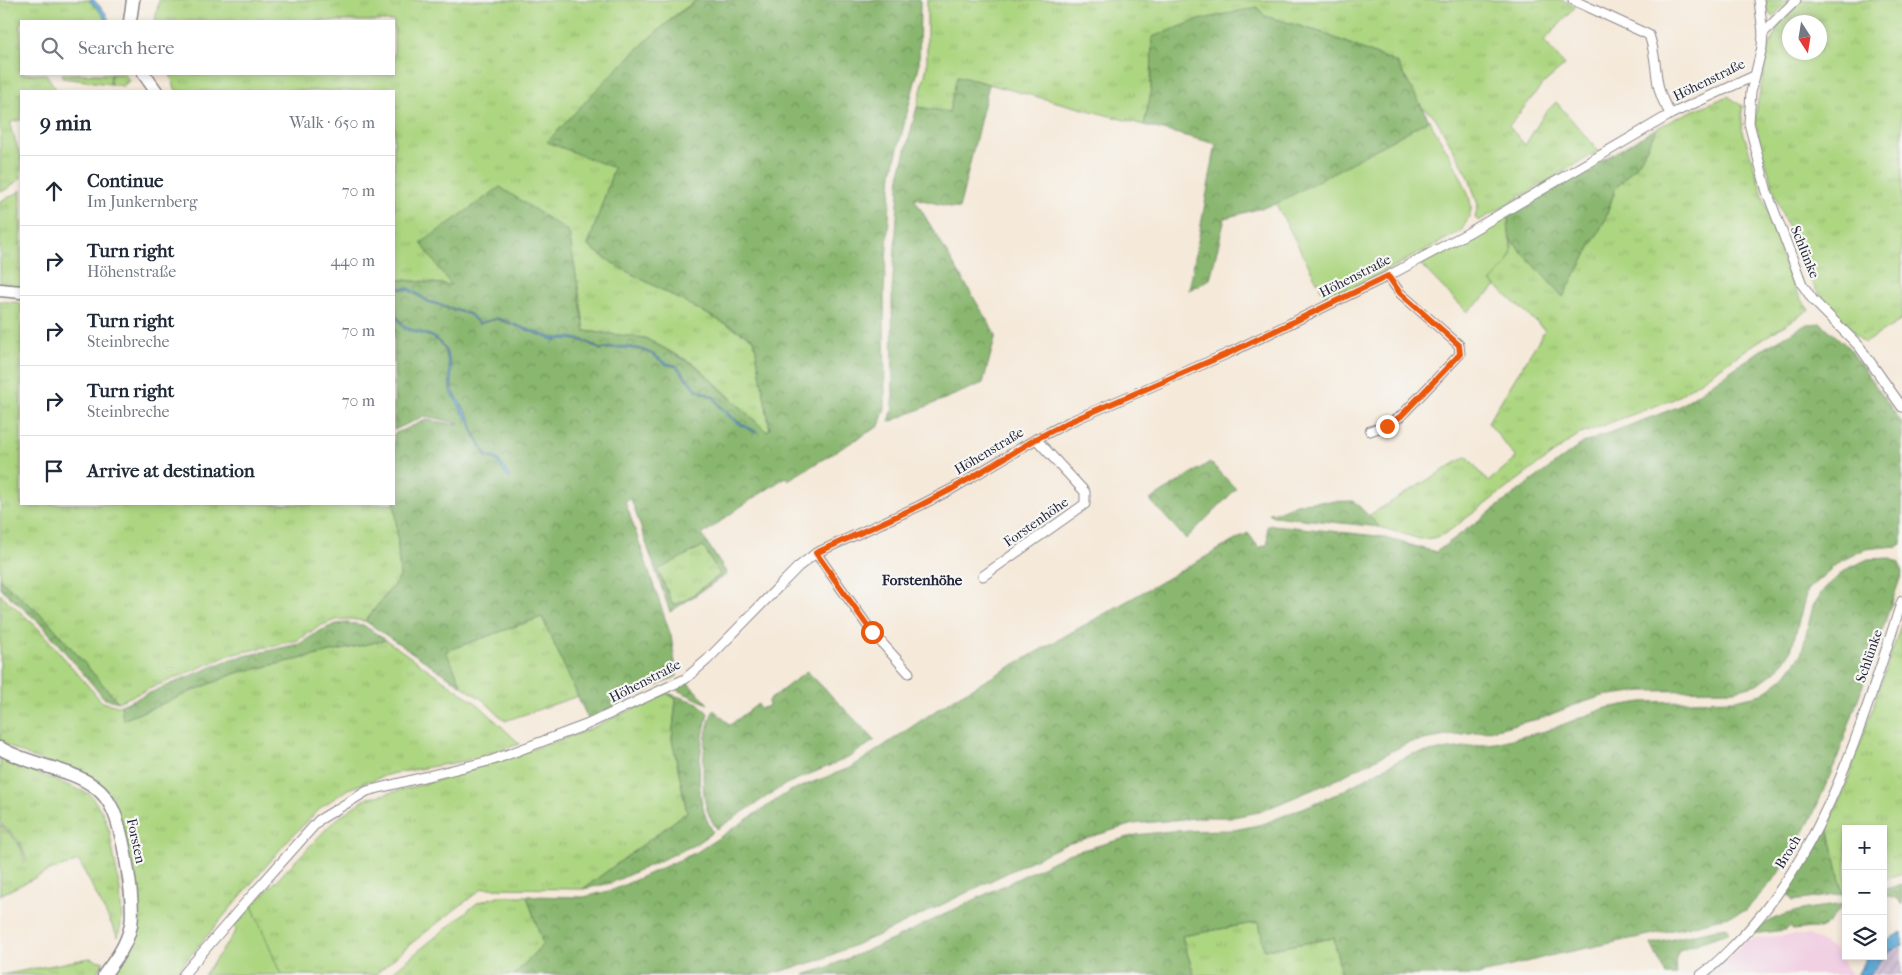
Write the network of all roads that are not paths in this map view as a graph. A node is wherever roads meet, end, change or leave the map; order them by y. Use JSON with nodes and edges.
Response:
{"nodes":[{"id":1,"x":1573,"y":0,"type":"edge"},
{"id":2,"x":1759,"y":0,"type":"edge"},
{"id":3,"x":1796,"y":0,"type":"edge"},
{"id":4,"x":130,"y":1,"type":"edge"},
{"id":5,"x":130,"y":20,"type":"edge"},
{"id":6,"x":1763,"y":33,"type":"junction"},
{"id":7,"x":145,"y":75,"type":"edge"},
{"id":8,"x":1754,"y":76,"type":"junction"},
{"id":9,"x":155,"y":90,"type":"edge"},
{"id":10,"x":1671,"y":114,"type":"junction"},
{"id":11,"x":1388,"y":276,"type":"junction"},
{"id":12,"x":0,"y":290,"type":"edge"},
{"id":13,"x":20,"y":292,"type":"edge"},
{"id":14,"x":1902,"y":407,"type":"edge"},
{"id":15,"x":1370,"y":431,"type":"dead end"},
{"id":16,"x":1036,"y":439,"type":"junction"},
{"id":17,"x":816,"y":553,"type":"junction"},
{"id":18,"x":983,"y":576,"type":"dead end"},
{"id":19,"x":1902,"y":601,"type":"edge"},
{"id":20,"x":909,"y":673,"type":"dead end"},
{"id":21,"x":1862,"y":719,"type":"joint"},
{"id":22,"x":0,"y":748,"type":"edge"},
{"id":23,"x":104,"y":975,"type":"edge"},
{"id":24,"x":183,"y":975,"type":"edge"},
{"id":25,"x":1701,"y":975,"type":"edge"}],
"edges":[{"from":1,"to":10,"type":"street"},
{"from":2,"to":6,"type":"street","name":"Höhenstraße"},
{"from":3,"to":6,"type":"street"},
{"from":4,"to":5,"type":"street"},
{"from":6,"to":8,"type":"street","name":"Höhenstraße"},
{"from":7,"to":9,"type":"street"},
{"from":8,"to":10,"type":"street","name":"Höhenstraße"},
{"from":8,"to":14,"type":"street","name":"Schlünke"},
{"from":10,"to":11,"type":"street","name":"Höhenstraße"},
{"from":11,"to":15,"type":"street"},
{"from":11,"to":16,"type":"street","name":"Höhenstraße"},
{"from":12,"to":13,"type":"street"},
{"from":16,"to":17,"type":"street","name":"Höhenstraße"},
{"from":16,"to":18,"type":"street","name":"Forstenhöhe"},
{"from":17,"to":20,"type":"street"},
{"from":17,"to":24,"type":"street","name":"Höhenstraße"},
{"from":19,"to":21,"type":"street","name":"Schlünke"},
{"from":21,"to":25,"type":"street","name":"Broch"},
{"from":22,"to":23,"type":"street","name":"Forsten"}]}
